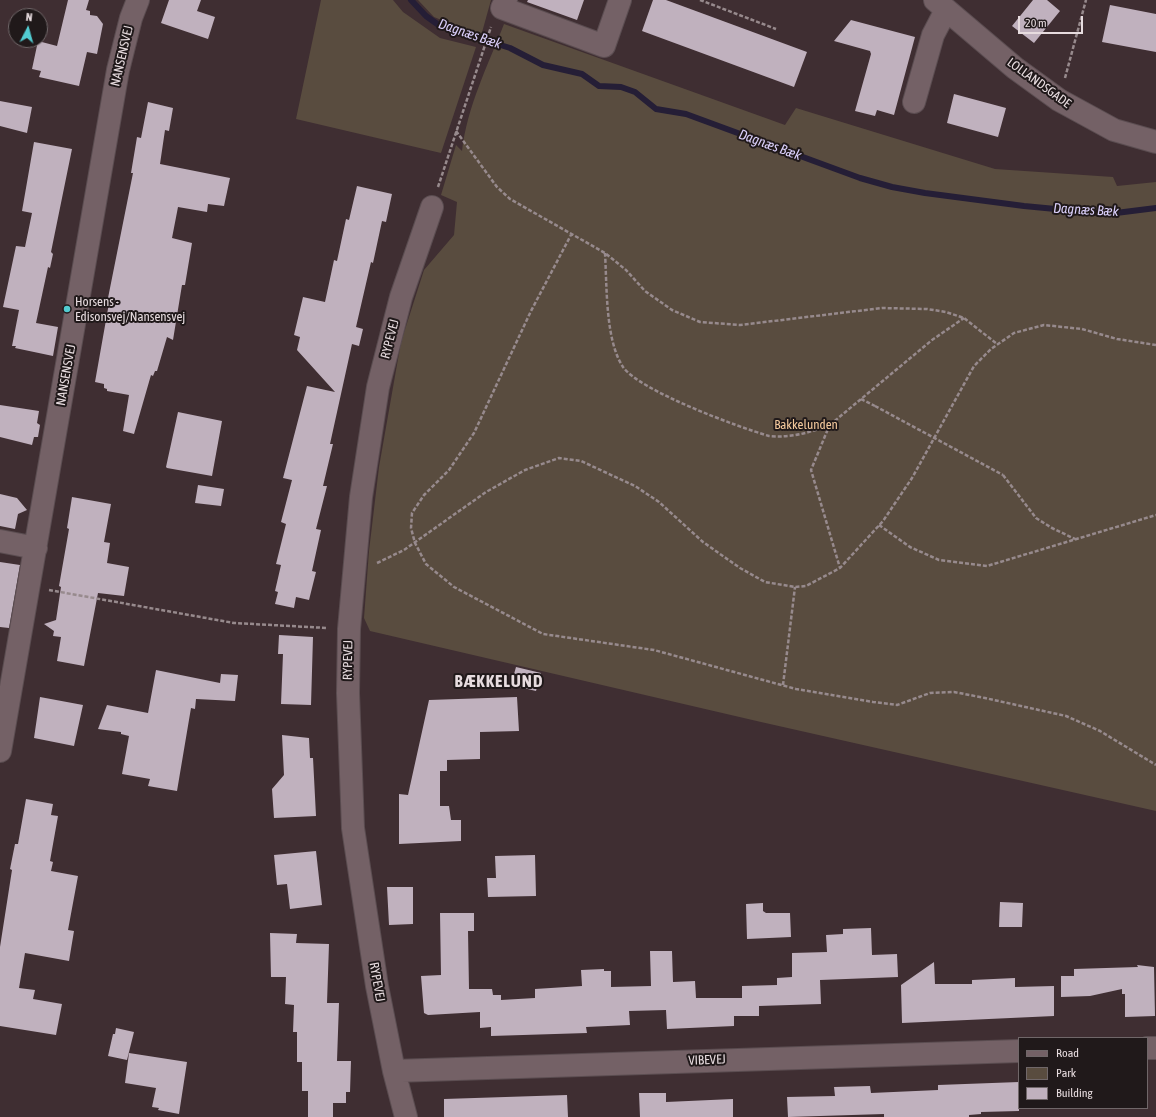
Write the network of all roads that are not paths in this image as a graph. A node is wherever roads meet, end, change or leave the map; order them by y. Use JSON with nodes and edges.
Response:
{"nodes":[{"id":1,"x":138,"y":0,"type":"edge"},
{"id":2,"x":506,"y":0,"type":"edge"},
{"id":3,"x":620,"y":0,"type":"edge"},
{"id":4,"x":941,"y":5,"type":"edge"},
{"id":5,"x":914,"y":102,"type":"dead end"},
{"id":6,"x":1156,"y":142,"type":"edge"},
{"id":7,"x":432,"y":207,"type":"road end"},
{"id":8,"x":0,"y":541,"type":"edge"},
{"id":9,"x":36,"y":548,"type":"junction"},
{"id":10,"x":0,"y":751,"type":"edge"},
{"id":11,"x":1018,"y":1051,"type":"edge"},
{"id":12,"x":394,"y":1071,"type":"junction"},
{"id":13,"x":406,"y":1117,"type":"edge"}],
"edges":[{"from":1,"to":9,"type":"street","name":"NANSENSVEJ"},
{"from":2,"to":3,"type":"street"},
{"from":4,"to":5,"type":"street"},
{"from":4,"to":6,"type":"street","name":"LOLLANDSGADE"},
{"from":7,"to":12,"type":"street","name":"RYPEVEJ"},
{"from":8,"to":9,"type":"street"},
{"from":9,"to":10,"type":"street","name":"NANSENSVEJ"},
{"from":11,"to":12,"type":"street","name":"VIBEVEJ"},
{"from":12,"to":13,"type":"street","name":"RYPEVEJ"}]}
